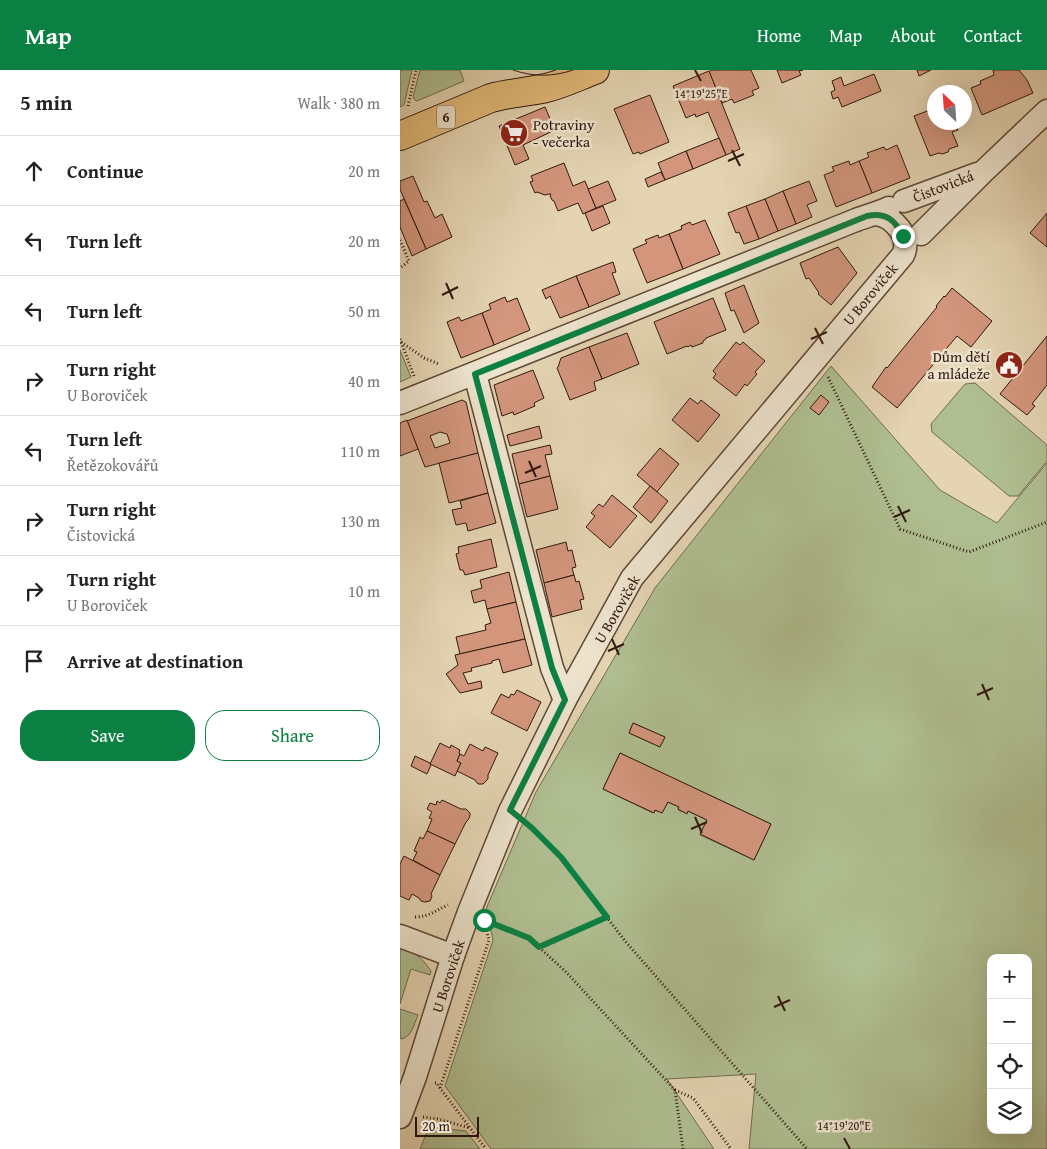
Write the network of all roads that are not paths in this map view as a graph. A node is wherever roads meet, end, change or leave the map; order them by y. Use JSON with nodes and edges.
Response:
{"nodes":[{"id":1,"x":546,"y":70,"type":"edge"},
{"id":2,"x":595,"y":70,"type":"edge"},
{"id":3,"x":491,"y":98,"type":"junction"},
{"id":4,"x":1047,"y":111,"type":"edge"},
{"id":5,"x":400,"y":136,"type":"edge"},
{"id":6,"x":984,"y":170,"type":"junction"},
{"id":7,"x":892,"y":207,"type":"junction"},
{"id":8,"x":921,"y":234,"type":"dead end"},
{"id":9,"x":475,"y":374,"type":"junction"},
{"id":10,"x":400,"y":403,"type":"edge"},
{"id":11,"x":565,"y":700,"type":"junction"},
{"id":12,"x":400,"y":936,"type":"edge"},
{"id":13,"x":453,"y":956,"type":"junction"},
{"id":14,"x":407,"y":1072,"type":"edge"},
{"id":15,"x":401,"y":1115,"type":"edge"}],
"edges":[{"from":1,"to":3,"type":"main road","number":"6"},
{"from":2,"to":3,"type":"main road","number":"6"},
{"from":3,"to":5,"type":"main road","number":"6"},
{"from":4,"to":6,"type":"street","name":"Čistovická"},
{"from":6,"to":7,"type":"street","name":"Čistovická"},
{"from":6,"to":8,"type":"street"},
{"from":7,"to":9,"type":"street","name":"Čistovická"},
{"from":7,"to":11,"type":"street","name":"U Boroviček"},
{"from":9,"to":10,"type":"street","name":"Čistovická"},
{"from":9,"to":11,"type":"street"},
{"from":11,"to":13,"type":"street","name":"U Boroviček"},
{"from":12,"to":13,"type":"street"},
{"from":13,"to":14,"type":"street","name":"U Boroviček"},
{"from":14,"to":15,"type":"street","name":"U Boroviček"}]}
